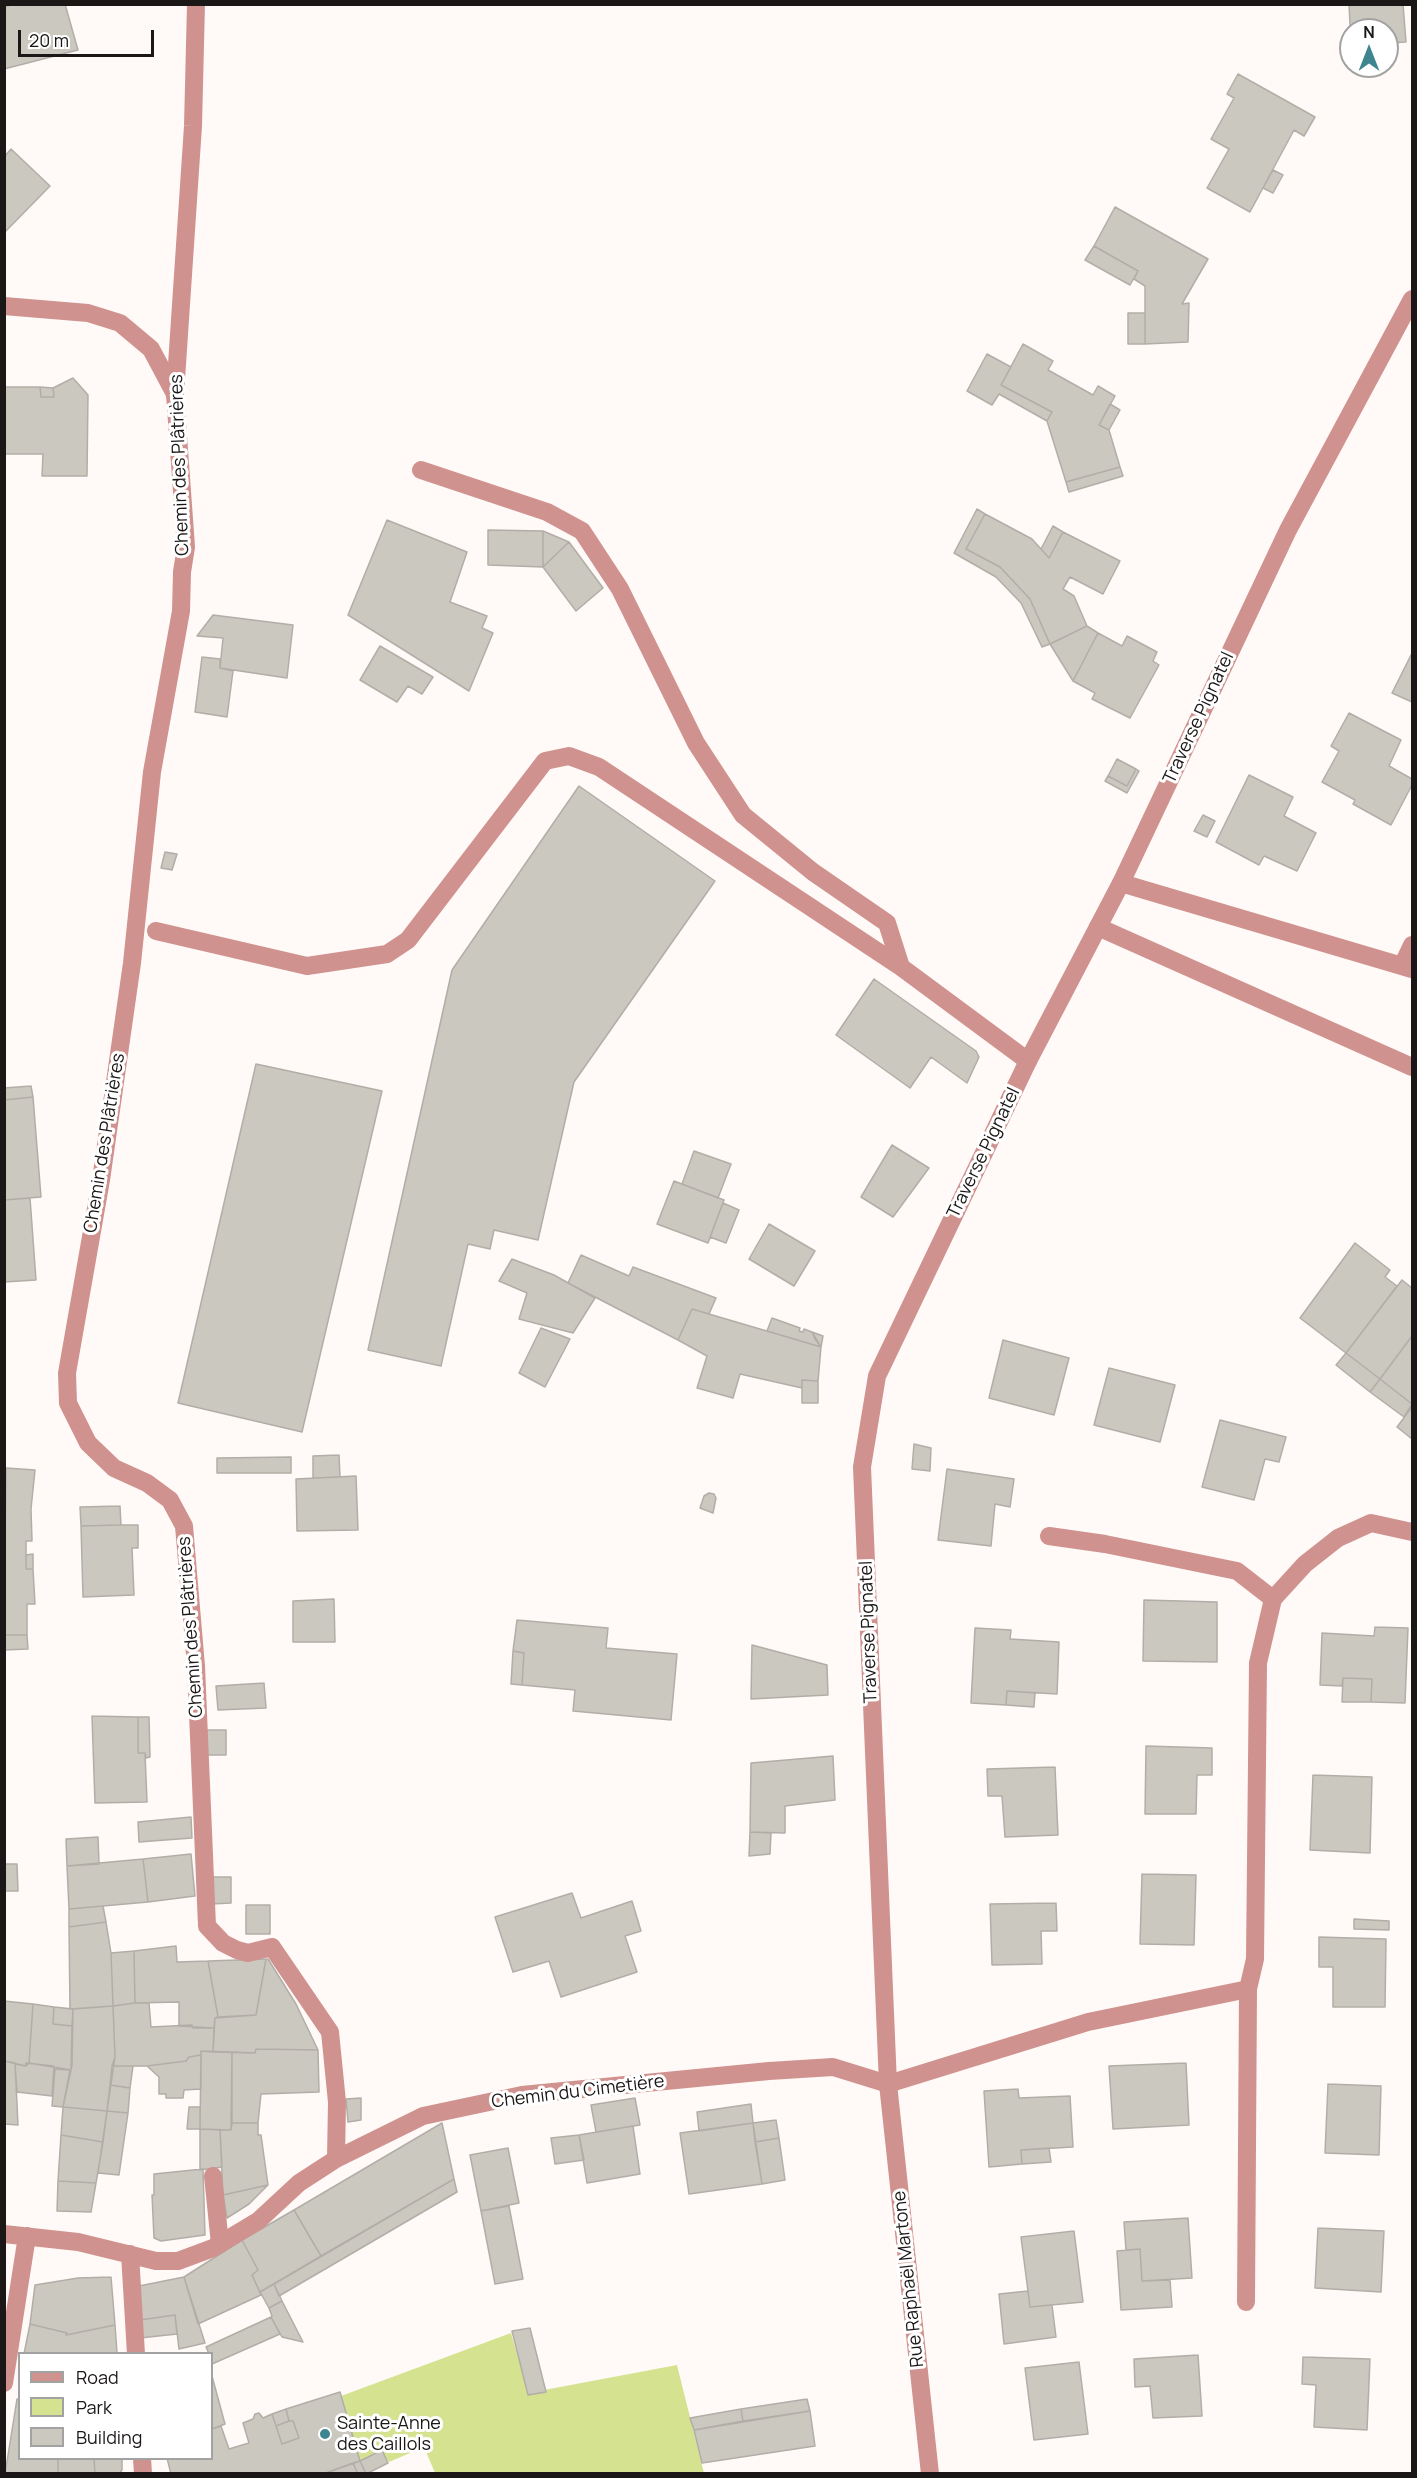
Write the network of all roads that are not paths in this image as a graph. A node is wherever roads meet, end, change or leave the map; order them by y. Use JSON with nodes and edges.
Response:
{"nodes":[{"id":1,"x":196,"y":4,"type":"edge"},
{"id":2,"x":1413,"y":299,"type":"edge"},
{"id":3,"x":4,"y":306,"type":"edge"},
{"id":4,"x":175,"y":394,"type":"junction"},
{"id":5,"x":421,"y":470,"type":"dead end"},
{"id":6,"x":1121,"y":883,"type":"junction"},
{"id":7,"x":1098,"y":927,"type":"junction"},
{"id":8,"x":156,"y":931,"type":"dead end"},
{"id":9,"x":1413,"y":945,"type":"edge"},
{"id":10,"x":901,"y":967,"type":"junction"},
{"id":11,"x":1407,"y":967,"type":"edge"},
{"id":12,"x":1028,"y":1061,"type":"junction"},
{"id":13,"x":1413,"y":1067,"type":"edge"},
{"id":14,"x":1413,"y":1532,"type":"edge"},
{"id":15,"x":1050,"y":1536,"type":"dead end"},
{"id":16,"x":1273,"y":1599,"type":"junction"},
{"id":17,"x":1248,"y":1989,"type":"junction"},
{"id":18,"x":888,"y":2084,"type":"junction"},
{"id":19,"x":336,"y":2159,"type":"junction"},
{"id":20,"x":213,"y":2176,"type":"dead end"},
{"id":21,"x":4,"y":2234,"type":"edge"},
{"id":22,"x":27,"y":2236,"type":"junction"},
{"id":23,"x":220,"y":2244,"type":"junction"},
{"id":24,"x":130,"y":2254,"type":"junction"},
{"id":25,"x":1246,"y":2302,"type":"dead end"},
{"id":26,"x":136,"y":2352,"type":"edge"},
{"id":27,"x":4,"y":2383,"type":"edge"},
{"id":28,"x":930,"y":2474,"type":"edge"}],
"edges":[{"from":1,"to":4,"type":"street","name":"Chemin des Plâtrières"},
{"from":2,"to":6,"type":"street","name":"Traverse Pignatel"},
{"from":3,"to":4,"type":"street"},
{"from":4,"to":19,"type":"street","name":"Chemin des Plâtrières"},
{"from":5,"to":10,"type":"street"},
{"from":6,"to":7,"type":"street","name":"Traverse Pignatel"},
{"from":6,"to":11,"type":"street"},
{"from":7,"to":12,"type":"street","name":"Traverse Pignatel"},
{"from":7,"to":13,"type":"street"},
{"from":8,"to":10,"type":"street"},
{"from":9,"to":11,"type":"street"},
{"from":10,"to":12,"type":"street"},
{"from":12,"to":18,"type":"street","name":"Traverse Pignatel"},
{"from":14,"to":16,"type":"street"},
{"from":15,"to":16,"type":"street"},
{"from":16,"to":17,"type":"street"},
{"from":17,"to":18,"type":"street"},
{"from":17,"to":25,"type":"street"},
{"from":18,"to":19,"type":"street","name":"Chemin du Cimetière"},
{"from":18,"to":28,"type":"street","name":"Rue Raphaël Martone"},
{"from":19,"to":23,"type":"street","name":"Chemin du Cimetière"},
{"from":20,"to":23,"type":"street"},
{"from":21,"to":22,"type":"street","name":"Chemin du Cimetière"},
{"from":22,"to":24,"type":"street","name":"Chemin du Cimetière"},
{"from":22,"to":27,"type":"street"},
{"from":23,"to":24,"type":"street","name":"Chemin du Cimetière"},
{"from":24,"to":26,"type":"street"}]}
